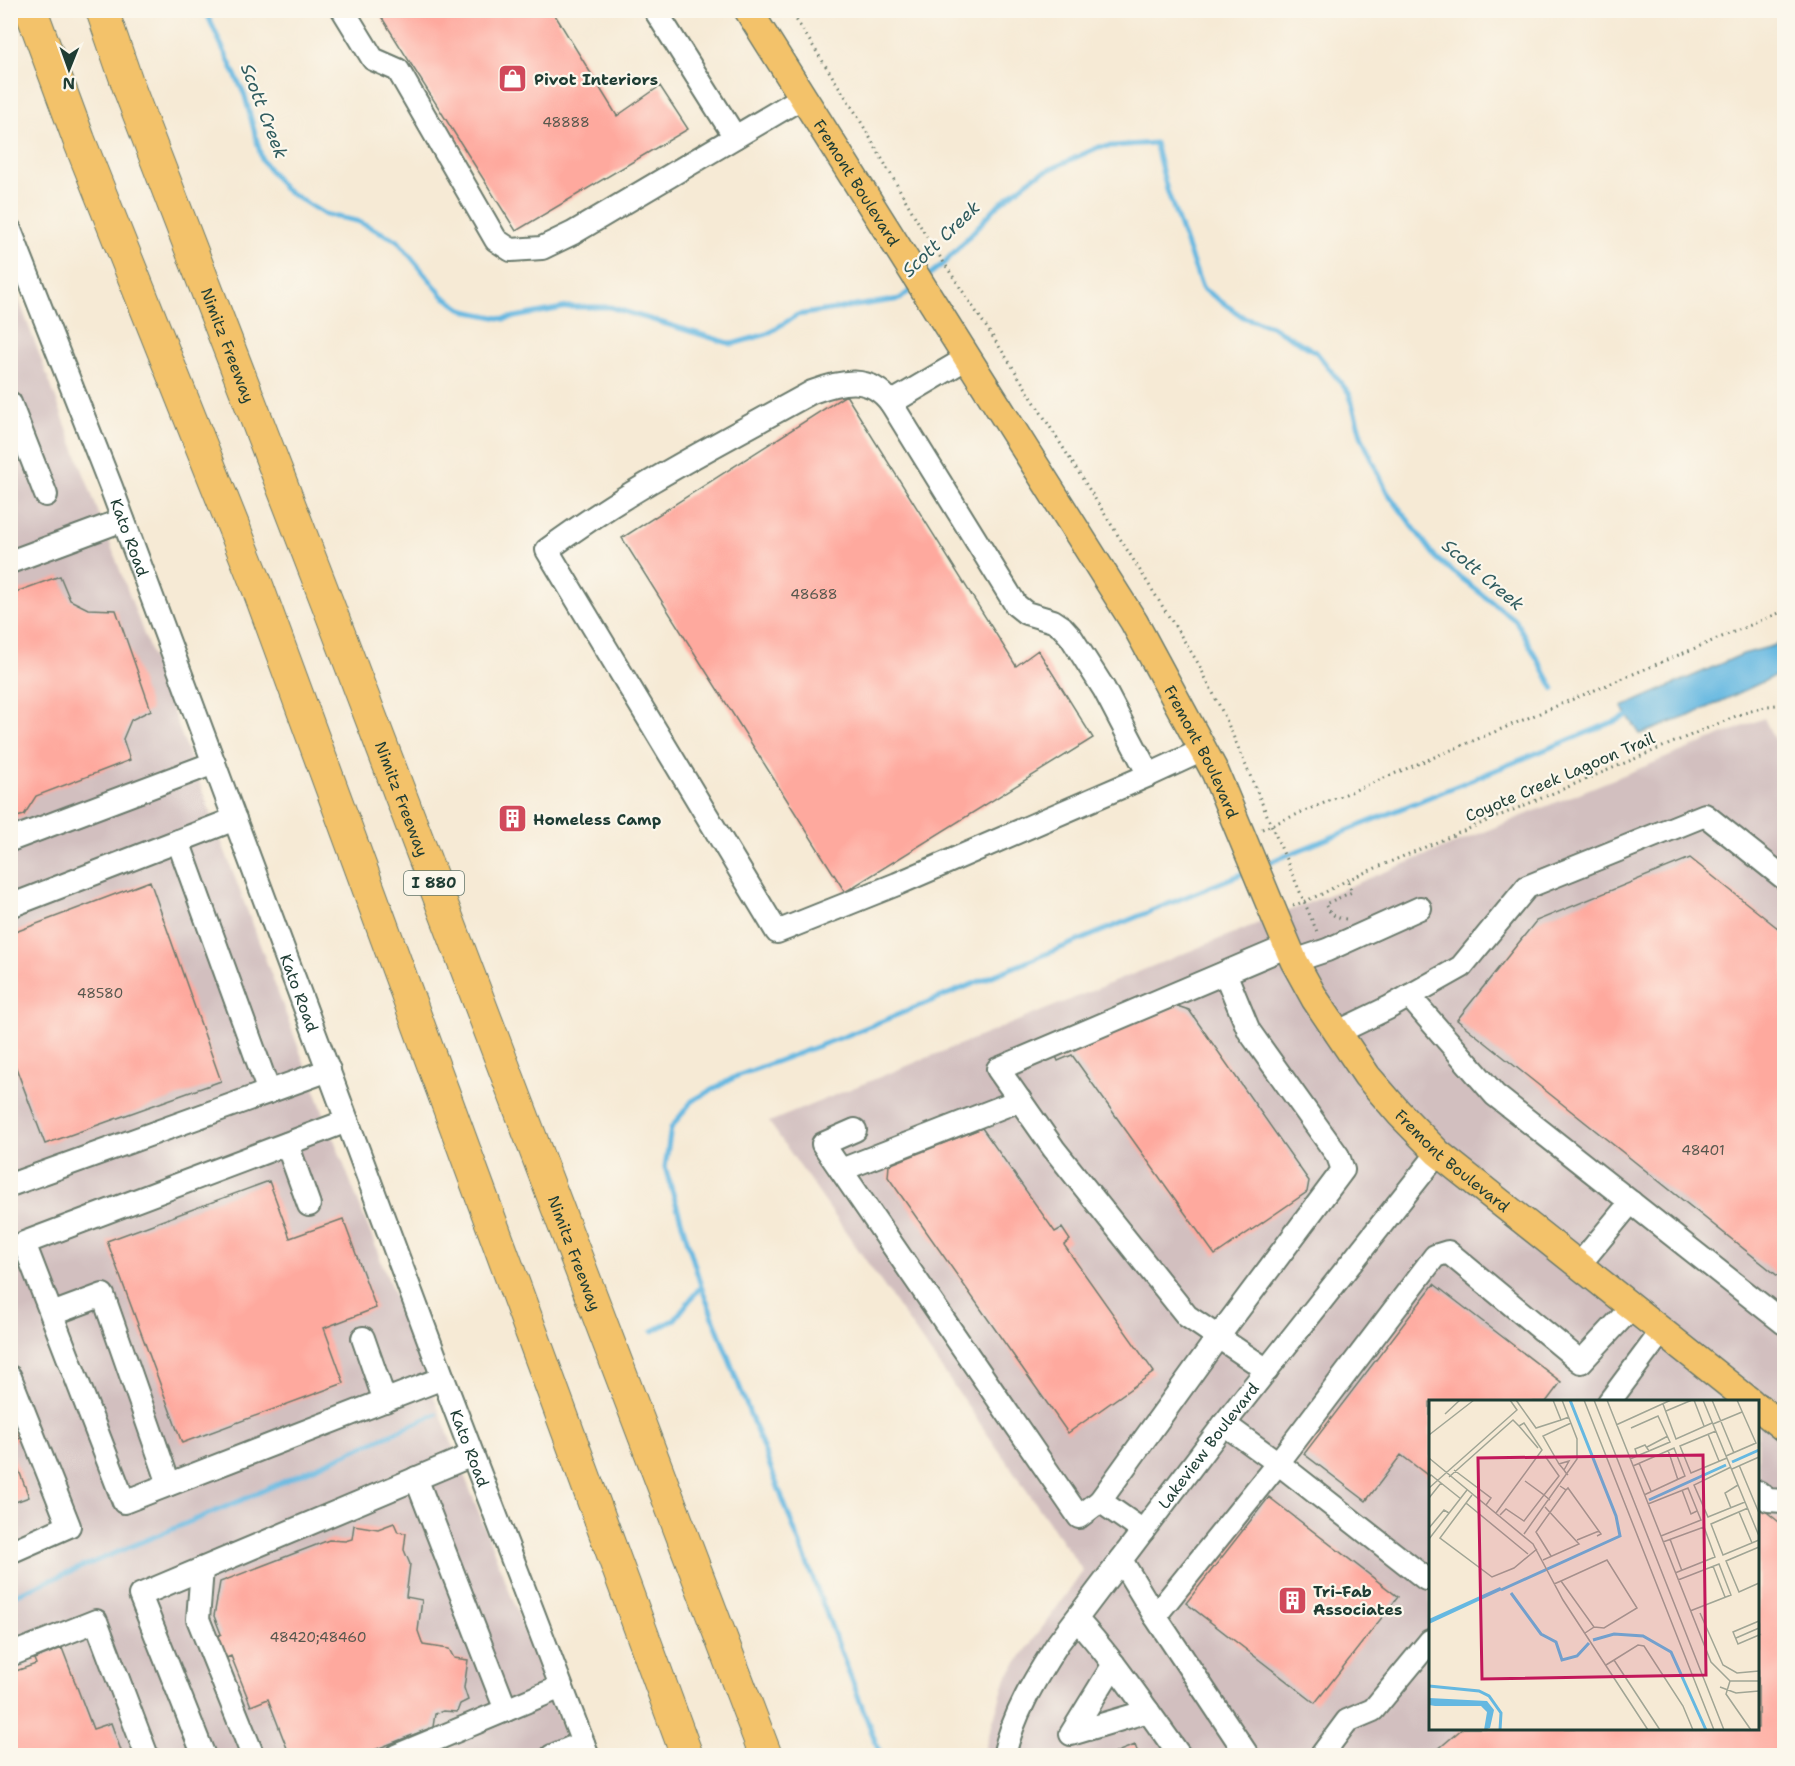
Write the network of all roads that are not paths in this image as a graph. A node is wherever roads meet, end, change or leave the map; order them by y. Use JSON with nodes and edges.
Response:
{"nodes":[{"id":1,"x":31,"y":10,"type":"edge"},
{"id":2,"x":102,"y":10,"type":"edge"},
{"id":3,"x":343,"y":10,"type":"edge"},
{"id":4,"x":655,"y":10,"type":"edge"},
{"id":5,"x":748,"y":10,"type":"edge"},
{"id":6,"x":803,"y":97,"type":"junction"},
{"id":7,"x":735,"y":137,"type":"junction"},
{"id":8,"x":10,"y":230,"type":"edge"},
{"id":9,"x":967,"y":358,"type":"junction"},
{"id":10,"x":10,"y":403,"type":"edge"},
{"id":11,"x":891,"y":404,"type":"junction"},
{"id":12,"x":46,"y":495,"type":"dead end"},
{"id":13,"x":123,"y":520,"type":"junction"},
{"id":14,"x":10,"y":561,"type":"edge"},
{"id":15,"x":1203,"y":750,"type":"junction"},
{"id":16,"x":214,"y":763,"type":"junction"},
{"id":17,"x":1149,"y":775,"type":"junction"},
{"id":18,"x":235,"y":819,"type":"junction"},
{"id":19,"x":10,"y":840,"type":"edge"},
{"id":20,"x":178,"y":841,"type":"junction"},
{"id":21,"x":1785,"y":878,"type":"edge"},
{"id":22,"x":10,"y":906,"type":"edge"},
{"id":23,"x":1420,"y":908,"type":"dead end"},
{"id":24,"x":1284,"y":937,"type":"junction"},
{"id":25,"x":1225,"y":973,"type":"junction"},
{"id":26,"x":1409,"y":996,"type":"junction"},
{"id":27,"x":1336,"y":1033,"type":"junction"},
{"id":28,"x":329,"y":1070,"type":"junction"},
{"id":29,"x":269,"y":1092,"type":"junction"},
{"id":30,"x":1020,"y":1100,"type":"junction"},
{"id":31,"x":347,"y":1121,"type":"junction"},
{"id":32,"x":855,"y":1130,"type":"dead end"},
{"id":33,"x":286,"y":1144,"type":"junction"},
{"id":34,"x":1438,"y":1153,"type":"junction"},
{"id":35,"x":841,"y":1170,"type":"junction"},
{"id":36,"x":10,"y":1185,"type":"edge"},
{"id":37,"x":1631,"y":1202,"type":"junction"},
{"id":38,"x":309,"y":1205,"type":"dead end"},
{"id":39,"x":1579,"y":1265,"type":"junction"},
{"id":40,"x":1632,"y":1307,"type":"junction"},
{"id":41,"x":52,"y":1314,"type":"junction"},
{"id":42,"x":1785,"y":1323,"type":"edge"},
{"id":43,"x":1662,"y":1331,"type":"junction"},
{"id":44,"x":1218,"y":1337,"type":"junction"},
{"id":45,"x":363,"y":1338,"type":"dead end"},
{"id":46,"x":1267,"y":1370,"type":"junction"},
{"id":47,"x":10,"y":1377,"type":"edge"},
{"id":48,"x":443,"y":1378,"type":"junction"},
{"id":49,"x":1610,"y":1400,"type":"edge"},
{"id":50,"x":1746,"y":1400,"type":"edge"},
{"id":51,"x":385,"y":1401,"type":"junction"},
{"id":52,"x":1759,"y":1410,"type":"edge"},
{"id":53,"x":1224,"y":1424,"type":"junction"},
{"id":54,"x":1785,"y":1428,"type":"edge"},
{"id":55,"x":472,"y":1455,"type":"junction"},
{"id":56,"x":1278,"y":1463,"type":"junction"},
{"id":57,"x":416,"y":1478,"type":"junction"},
{"id":58,"x":169,"y":1484,"type":"junction"},
{"id":59,"x":1759,"y":1493,"type":"edge"},
{"id":60,"x":1100,"y":1501,"type":"junction"},
{"id":61,"x":1785,"y":1501,"type":"edge"},
{"id":62,"x":1143,"y":1531,"type":"junction"},
{"id":63,"x":10,"y":1552,"type":"edge"},
{"id":64,"x":1121,"y":1560,"type":"junction"},
{"id":65,"x":202,"y":1569,"type":"junction"},
{"id":66,"x":1426,"y":1579,"type":"dead end"},
{"id":67,"x":1155,"y":1616,"type":"junction"},
{"id":68,"x":1077,"y":1620,"type":"junction"},
{"id":69,"x":1429,"y":1643,"type":"edge"},
{"id":70,"x":10,"y":1655,"type":"edge"},
{"id":71,"x":1114,"y":1664,"type":"junction"},
{"id":72,"x":561,"y":1687,"type":"junction"},
{"id":73,"x":506,"y":1710,"type":"junction"},
{"id":74,"x":1148,"y":1711,"type":"junction"},
{"id":75,"x":585,"y":1749,"type":"edge"},
{"id":76,"x":147,"y":1755,"type":"edge"},
{"id":77,"x":204,"y":1755,"type":"edge"},
{"id":78,"x":253,"y":1755,"type":"edge"},
{"id":79,"x":396,"y":1755,"type":"edge"},
{"id":80,"x":552,"y":1755,"type":"edge"},
{"id":81,"x":687,"y":1755,"type":"edge"},
{"id":82,"x":766,"y":1755,"type":"edge"},
{"id":83,"x":1004,"y":1755,"type":"edge"},
{"id":84,"x":1180,"y":1755,"type":"edge"},
{"id":85,"x":1248,"y":1755,"type":"edge"},
{"id":86,"x":1321,"y":1755,"type":"edge"}],
"edges":[{"from":1,"to":81,"type":"highway"},
{"from":2,"to":82,"type":"highway","name":"Nimitz Freeway","number":"I 880"},
{"from":3,"to":7,"type":"street"},
{"from":4,"to":7,"type":"street"},
{"from":5,"to":6,"type":"main road","name":"Fremont Boulevard"},
{"from":6,"to":7,"type":"street"},
{"from":6,"to":9,"type":"main road","name":"Fremont Boulevard"},
{"from":8,"to":13,"type":"street","name":"Kato Road"},
{"from":9,"to":11,"type":"street"},
{"from":9,"to":15,"type":"main road","name":"Fremont Boulevard"},
{"from":10,"to":12,"type":"street"},
{"from":11,"to":17,"type":"street"},
{"from":11,"to":17,"type":"street"},
{"from":13,"to":14,"type":"street"},
{"from":13,"to":16,"type":"street","name":"Kato Road"},
{"from":15,"to":17,"type":"street"},
{"from":15,"to":24,"type":"main road","name":"Fremont Boulevard"},
{"from":16,"to":18,"type":"street","name":"Kato Road"},
{"from":16,"to":19,"type":"street"},
{"from":18,"to":20,"type":"street"},
{"from":18,"to":28,"type":"street","name":"Kato Road"},
{"from":20,"to":22,"type":"street"},
{"from":20,"to":29,"type":"street"},
{"from":21,"to":26,"type":"street"},
{"from":23,"to":24,"type":"street"},
{"from":24,"to":25,"type":"street"},
{"from":24,"to":27,"type":"main road","name":"Fremont Boulevard"},
{"from":25,"to":30,"type":"street"},
{"from":25,"to":44,"type":"street"},
{"from":26,"to":27,"type":"street"},
{"from":26,"to":37,"type":"street"},
{"from":27,"to":34,"type":"main road","name":"Fremont Boulevard"},
{"from":28,"to":29,"type":"street"},
{"from":28,"to":31,"type":"street","name":"Kato Road"},
{"from":29,"to":36,"type":"street"},
{"from":30,"to":35,"type":"street"},
{"from":30,"to":44,"type":"street"},
{"from":31,"to":33,"type":"street"},
{"from":31,"to":48,"type":"street","name":"Kato Road"},
{"from":32,"to":35,"type":"street"},
{"from":33,"to":38,"type":"street"},
{"from":33,"to":41,"type":"street"},
{"from":34,"to":39,"type":"main road","name":"Fremont Boulevard"},
{"from":34,"to":46,"type":"street","name":"Lakeview Boulevard"},
{"from":35,"to":60,"type":"street"},
{"from":37,"to":39,"type":"street"},
{"from":37,"to":42,"type":"street"},
{"from":39,"to":40,"type":"main road","name":"Fremont Boulevard"},
{"from":40,"to":43,"type":"main road","name":"Fremont Boulevard"},
{"from":40,"to":56,"type":"street"},
{"from":41,"to":58,"type":"street"},
{"from":41,"to":58,"type":"street"},
{"from":43,"to":49,"type":"street"},
{"from":43,"to":50,"type":"main road","name":"Fremont Boulevard"},
{"from":44,"to":46,"type":"street"},
{"from":44,"to":60,"type":"street"},
{"from":45,"to":51,"type":"street"},
{"from":46,"to":53,"type":"street","name":"Lakeview Boulevard"},
{"from":47,"to":63,"type":"street"},
{"from":48,"to":51,"type":"street"},
{"from":48,"to":55,"type":"street","name":"Kato Road"},
{"from":51,"to":58,"type":"street"},
{"from":52,"to":54,"type":"main road","name":"Fremont Boulevard"},
{"from":53,"to":56,"type":"street"},
{"from":53,"to":62,"type":"street","name":"Lakeview Boulevard"},
{"from":55,"to":57,"type":"street"},
{"from":55,"to":72,"type":"street","name":"Kato Road"},
{"from":56,"to":66,"type":"street"},
{"from":56,"to":67,"type":"street"},
{"from":57,"to":65,"type":"street"},
{"from":57,"to":73,"type":"street"},
{"from":59,"to":61,"type":"street"},
{"from":60,"to":62,"type":"street"},
{"from":62,"to":64,"type":"street","name":"Lakeview Boulevard"},
{"from":64,"to":67,"type":"street"},
{"from":64,"to":68,"type":"street","name":"Lakeview Boulevard"},
{"from":65,"to":77,"type":"street"},
{"from":65,"to":78,"type":"street"},
{"from":67,"to":85,"type":"street"},
{"from":68,"to":71,"type":"street"},
{"from":68,"to":83,"type":"street","name":"Lakeview Boulevard"},
{"from":69,"to":86,"type":"street"},
{"from":70,"to":76,"type":"street"},
{"from":71,"to":74,"type":"street"},
{"from":71,"to":74,"type":"street"},
{"from":72,"to":73,"type":"street"},
{"from":72,"to":75,"type":"street","name":"Kato Road"},
{"from":73,"to":79,"type":"street"},
{"from":74,"to":84,"type":"street"},
{"from":75,"to":80,"type":"street"}]}
